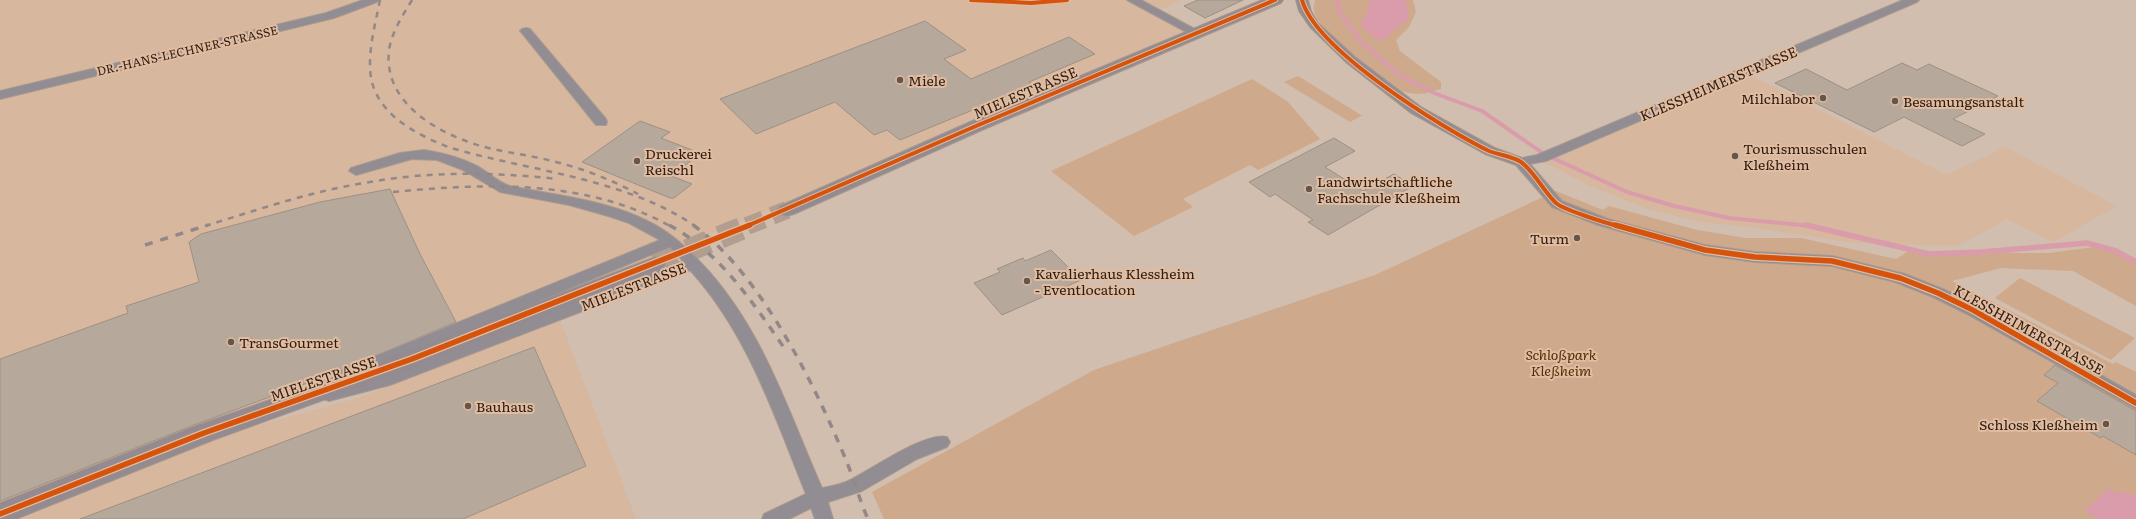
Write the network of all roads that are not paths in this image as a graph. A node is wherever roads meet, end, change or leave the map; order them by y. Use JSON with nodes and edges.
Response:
{"nodes":[{"id":1,"x":1133,"y":0,"type":"edge"},
{"id":2,"x":1275,"y":0,"type":"edge"},
{"id":3,"x":1302,"y":0,"type":"edge"},
{"id":4,"x":1913,"y":0,"type":"edge"},
{"id":5,"x":370,"y":1,"type":"edge"},
{"id":6,"x":526,"y":31,"type":"dead end"},
{"id":7,"x":1196,"y":33,"type":"junction"},
{"id":8,"x":0,"y":94,"type":"edge"},
{"id":9,"x":601,"y":122,"type":"dead end"},
{"id":10,"x":1521,"y":162,"type":"junction"},
{"id":11,"x":356,"y":171,"type":"dead end"},
{"id":12,"x":787,"y":210,"type":"tunnel mouth"},
{"id":13,"x":672,"y":241,"type":"junction"},
{"id":14,"x":693,"y":263,"type":"junction"},
{"id":15,"x":655,"y":264,"type":"tunnel mouth"},
{"id":16,"x":2136,"y":402,"type":"edge"},
{"id":17,"x":277,"y":406,"type":"junction"},
{"id":18,"x":941,"y":442,"type":"dead end"},
{"id":19,"x":815,"y":498,"type":"junction"},
{"id":20,"x":0,"y":514,"type":"edge"},
{"id":21,"x":771,"y":519,"type":"edge"},
{"id":22,"x":824,"y":519,"type":"edge"}],
"edges":[{"from":1,"to":7,"type":"street"},
{"from":2,"to":7,"type":"street","name":"MIELESTRASSE"},
{"from":3,"to":10,"type":"street","name":"KLESSHEIMERSTRASSE"},
{"from":4,"to":10,"type":"street","name":"KLESSHEIMERSTRASSE"},
{"from":5,"to":8,"type":"street","name":"DR.-HANS-LECHNER-STRASSE"},
{"from":6,"to":9,"type":"street"},
{"from":7,"to":12,"type":"street","name":"MIELESTRASSE"},
{"from":10,"to":16,"type":"street","name":"KLESSHEIMERSTRASSE"},
{"from":11,"to":13,"type":"street"},
{"from":13,"to":14,"type":"street"},
{"from":13,"to":17,"type":"street","name":"MIELESTRASSE"},
{"from":14,"to":17,"type":"street","name":"MIELESTRASSE"},
{"from":14,"to":19,"type":"street"},
{"from":15,"to":17,"type":"street","name":"MIELESTRASSE"},
{"from":17,"to":20,"type":"street","name":"MIELESTRASSE"},
{"from":18,"to":19,"type":"street"},
{"from":19,"to":21,"type":"street"},
{"from":19,"to":22,"type":"street"}]}
